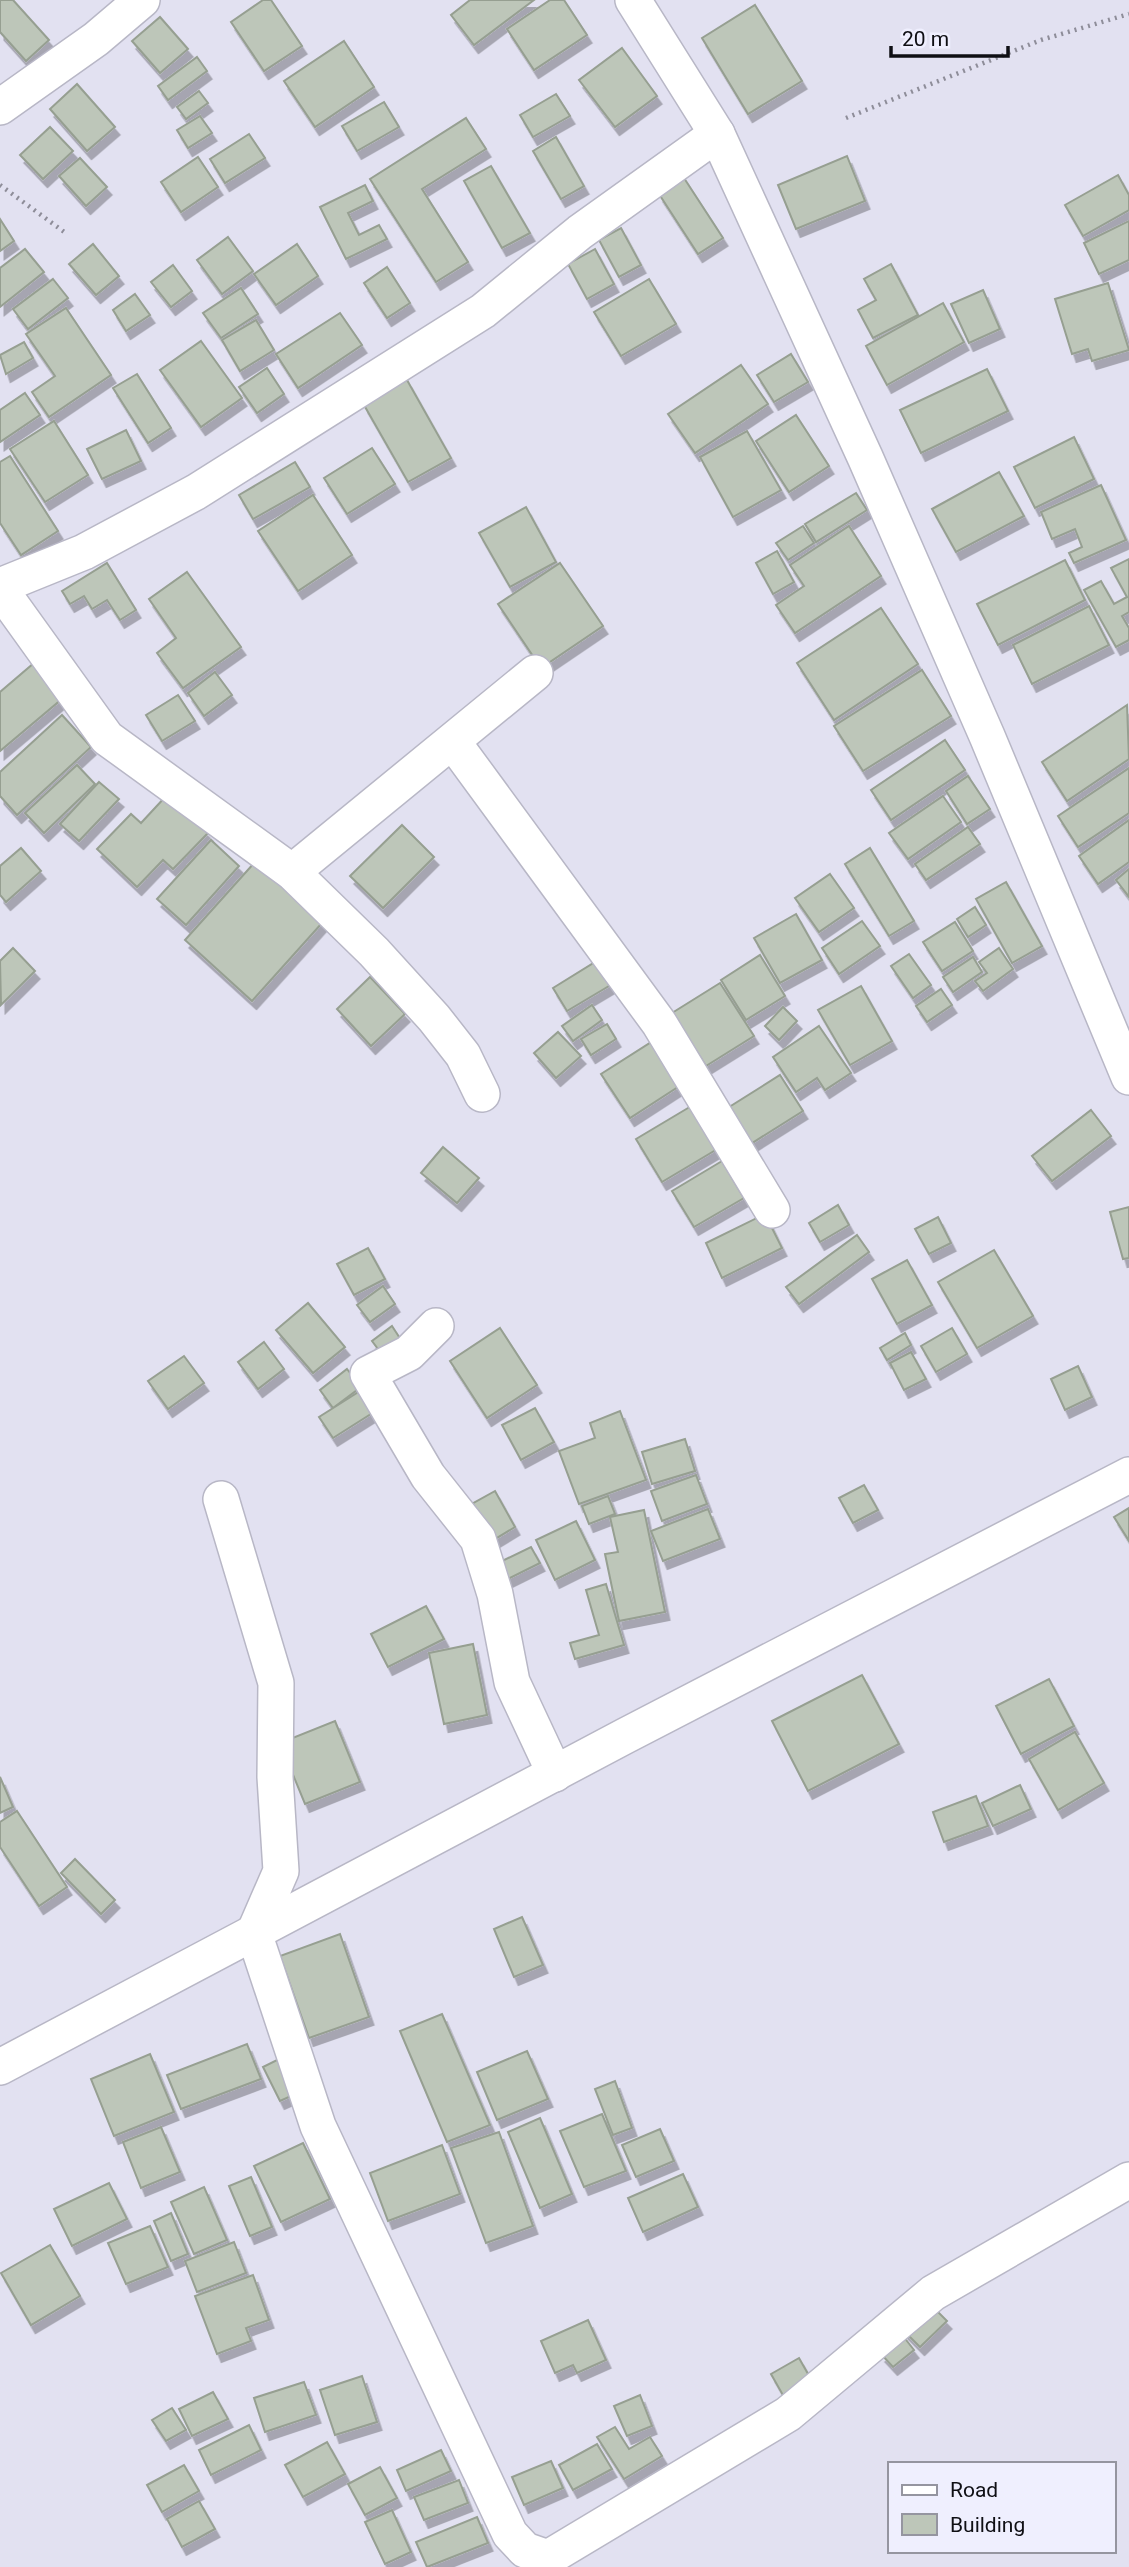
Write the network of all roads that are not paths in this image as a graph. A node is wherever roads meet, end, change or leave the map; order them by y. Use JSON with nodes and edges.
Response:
{"nodes":[{"id":1,"x":142,"y":0,"type":"edge"},
{"id":2,"x":633,"y":0,"type":"edge"},
{"id":3,"x":0,"y":107,"type":"edge"},
{"id":4,"x":717,"y":134,"type":"junction"},
{"id":5,"x":0,"y":587,"type":"edge"},
{"id":6,"x":536,"y":673,"type":"dead end"},
{"id":7,"x":453,"y":741,"type":"junction"},
{"id":8,"x":292,"y":872,"type":"junction"},
{"id":9,"x":1129,"y":1077,"type":"edge"},
{"id":10,"x":482,"y":1094,"type":"dead end"},
{"id":11,"x":772,"y":1210,"type":"dead end"},
{"id":12,"x":436,"y":1326,"type":"dead end"},
{"id":13,"x":1129,"y":1475,"type":"edge"},
{"id":14,"x":221,"y":1499,"type":"dead end"},
{"id":15,"x":555,"y":1774,"type":"junction"},
{"id":16,"x":254,"y":1933,"type":"junction"},
{"id":17,"x":0,"y":2067,"type":"edge"},
{"id":18,"x":1129,"y":2180,"type":"edge"}],
"edges":[{"from":1,"to":3,"type":"street"},
{"from":2,"to":4,"type":"street"},
{"from":4,"to":5,"type":"street"},
{"from":4,"to":9,"type":"street"},
{"from":5,"to":8,"type":"street"},
{"from":6,"to":7,"type":"street"},
{"from":7,"to":8,"type":"street"},
{"from":7,"to":11,"type":"street"},
{"from":8,"to":10,"type":"street"},
{"from":12,"to":15,"type":"street"},
{"from":13,"to":15,"type":"street"},
{"from":14,"to":16,"type":"street"},
{"from":15,"to":16,"type":"street"},
{"from":16,"to":17,"type":"street"},
{"from":16,"to":18,"type":"street"}]}
